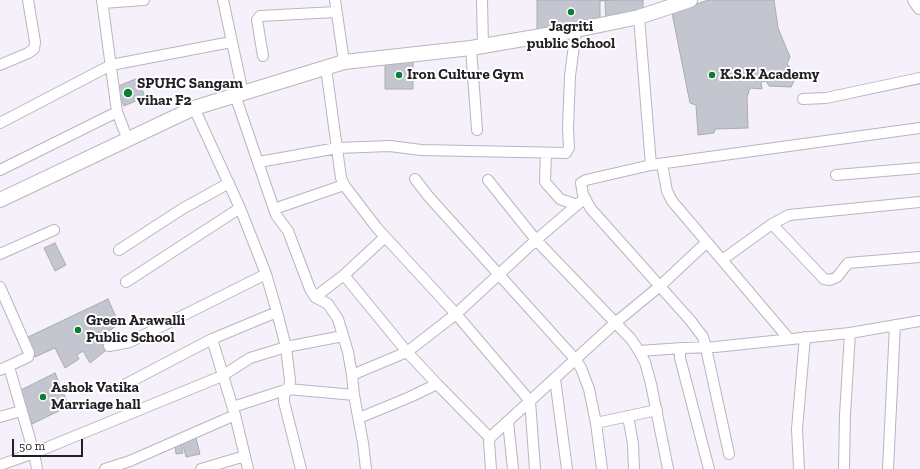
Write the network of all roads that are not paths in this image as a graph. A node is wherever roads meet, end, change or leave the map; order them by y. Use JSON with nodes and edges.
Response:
{"nodes":[{"id":1,"x":28,"y":0,"type":"edge"},
{"id":2,"x":144,"y":0,"type":"edge"},
{"id":3,"x":223,"y":0,"type":"edge"},
{"id":4,"x":335,"y":0,"type":"edge"},
{"id":5,"x":482,"y":0,"type":"edge"},
{"id":6,"x":690,"y":0,"type":"edge"},
{"id":7,"x":915,"y":0,"type":"edge"},
{"id":8,"x":102,"y":2,"type":"edge"},
{"id":9,"x":920,"y":7,"type":"edge"},
{"id":10,"x":336,"y":12,"type":"junction"},
{"id":11,"x":639,"y":17,"type":"junction"},
{"id":12,"x":576,"y":30,"type":"junction"},
{"id":13,"x":231,"y":42,"type":"junction"},
{"id":14,"x":477,"y":47,"type":"junction"},
{"id":15,"x":263,"y":56,"type":"dead end"},
{"id":16,"x":344,"y":62,"type":"junction"},
{"id":17,"x":0,"y":65,"type":"edge"},
{"id":18,"x":111,"y":65,"type":"junction"},
{"id":19,"x":326,"y":68,"type":"junction"},
{"id":20,"x":920,"y":78,"type":"edge"},
{"id":21,"x":239,"y":94,"type":"junction"},
{"id":22,"x":803,"y":99,"type":"dead end"},
{"id":23,"x":194,"y":108,"type":"junction"},
{"id":24,"x":117,"y":112,"type":"junction"},
{"id":25,"x":0,"y":123,"type":"edge"},
{"id":26,"x":920,"y":128,"type":"edge"},
{"id":27,"x":477,"y":130,"type":"dead end"},
{"id":28,"x":128,"y":140,"type":"junction"},
{"id":29,"x":337,"y":148,"type":"junction"},
{"id":30,"x":546,"y":153,"type":"junction"},
{"id":31,"x":259,"y":162,"type":"junction"},
{"id":32,"x":662,"y":164,"type":"junction"},
{"id":33,"x":651,"y":165,"type":"junction"},
{"id":34,"x":920,"y":168,"type":"edge"},
{"id":35,"x":0,"y":170,"type":"edge"},
{"id":36,"x":836,"y":175,"type":"dead end"},
{"id":37,"x":415,"y":179,"type":"dead end"},
{"id":38,"x":488,"y":180,"type":"dead end"},
{"id":39,"x":229,"y":183,"type":"junction"},
{"id":40,"x":344,"y":185,"type":"junction"},
{"id":41,"x":585,"y":198,"type":"junction"},
{"id":42,"x":0,"y":200,"type":"edge"},
{"id":43,"x":920,"y":202,"type":"edge"},
{"id":44,"x":577,"y":206,"type":"junction"},
{"id":45,"x":240,"y":208,"type":"junction"},
{"id":46,"x":274,"y":209,"type":"junction"},
{"id":47,"x":772,"y":224,"type":"junction"},
{"id":48,"x":54,"y":230,"type":"dead end"},
{"id":49,"x":385,"y":237,"type":"junction"},
{"id":50,"x":536,"y":240,"type":"junction"},
{"id":51,"x":707,"y":242,"type":"junction"},
{"id":52,"x":119,"y":250,"type":"dead end"},
{"id":53,"x":0,"y":254,"type":"edge"},
{"id":54,"x":920,"y":257,"type":"edge"},
{"id":55,"x":722,"y":260,"type":"junction"},
{"id":56,"x":266,"y":274,"type":"junction"},
{"id":57,"x":344,"y":275,"type":"junction"},
{"id":58,"x":499,"y":275,"type":"junction"},
{"id":59,"x":126,"y":282,"type":"dead end"},
{"id":60,"x":660,"y":286,"type":"junction"},
{"id":61,"x":0,"y":287,"type":"edge"},
{"id":62,"x":315,"y":298,"type":"junction"},
{"id":63,"x":277,"y":312,"type":"junction"},
{"id":64,"x":456,"y":314,"type":"junction"},
{"id":65,"x":920,"y":321,"type":"edge"},
{"id":66,"x":615,"y":323,"type":"junction"},
{"id":67,"x":895,"y":325,"type":"junction"},
{"id":68,"x":850,"y":333,"type":"junction"},
{"id":69,"x":343,"y":336,"type":"junction"},
{"id":70,"x":805,"y":337,"type":"junction"},
{"id":71,"x":212,"y":339,"type":"junction"},
{"id":72,"x":789,"y":339,"type":"junction"},
{"id":73,"x":109,"y":346,"type":"dead end"},
{"id":74,"x":286,"y":347,"type":"junction"},
{"id":75,"x":680,"y":348,"type":"junction"},
{"id":76,"x":706,"y":348,"type":"junction"},
{"id":77,"x":639,"y":351,"type":"junction"},
{"id":78,"x":407,"y":352,"type":"junction"},
{"id":79,"x":576,"y":360,"type":"junction"},
{"id":80,"x":4,"y":369,"type":"edge"},
{"id":81,"x":352,"y":375,"type":"junction"},
{"id":82,"x":222,"y":376,"type":"junction"},
{"id":83,"x":555,"y":378,"type":"junction"},
{"id":84,"x":126,"y":384,"type":"dead end"},
{"id":85,"x":437,"y":384,"type":"junction"},
{"id":86,"x":288,"y":389,"type":"junction"},
{"id":87,"x":354,"y":395,"type":"junction"},
{"id":88,"x":530,"y":402,"type":"junction"},
{"id":89,"x":657,"y":410,"type":"junction"},
{"id":90,"x":21,"y":411,"type":"junction"},
{"id":91,"x":234,"y":411,"type":"junction"},
{"id":92,"x":628,"y":416,"type":"junction"},
{"id":93,"x":0,"y":417,"type":"edge"},
{"id":94,"x":359,"y":418,"type":"junction"},
{"id":95,"x":508,"y":422,"type":"junction"},
{"id":96,"x":596,"y":423,"type":"junction"},
{"id":97,"x":490,"y":438,"type":"junction"},
{"id":98,"x":34,"y":453,"type":"junction"},
{"id":99,"x":729,"y":454,"type":"dead end"},
{"id":100,"x":245,"y":456,"type":"junction"},
{"id":101,"x":0,"y":465,"type":"edge"},
{"id":102,"x":37,"y":469,"type":"edge"},
{"id":103,"x":105,"y":469,"type":"edge"},
{"id":104,"x":201,"y":469,"type":"edge"},
{"id":105,"x":248,"y":469,"type":"edge"},
{"id":106,"x":301,"y":469,"type":"edge"},
{"id":107,"x":366,"y":469,"type":"edge"},
{"id":108,"x":491,"y":469,"type":"edge"},
{"id":109,"x":513,"y":469,"type":"edge"},
{"id":110,"x":535,"y":469,"type":"edge"},
{"id":111,"x":567,"y":469,"type":"edge"},
{"id":112,"x":602,"y":469,"type":"edge"},
{"id":113,"x":634,"y":469,"type":"edge"},
{"id":114,"x":668,"y":469,"type":"edge"},
{"id":115,"x":709,"y":469,"type":"edge"},
{"id":116,"x":799,"y":469,"type":"edge"},
{"id":117,"x":844,"y":469,"type":"edge"},
{"id":118,"x":888,"y":469,"type":"edge"}],
"edges":[{"from":1,"to":17,"type":"street"},
{"from":2,"to":8,"type":"street"},
{"from":3,"to":13,"type":"street"},
{"from":4,"to":10,"type":"street"},
{"from":5,"to":14,"type":"street"},
{"from":6,"to":11,"type":"street"},
{"from":7,"to":9,"type":"street"},
{"from":8,"to":18,"type":"street"},
{"from":10,"to":15,"type":"street"},
{"from":10,"to":16,"type":"street"},
{"from":11,"to":12,"type":"street"},
{"from":11,"to":33,"type":"street"},
{"from":12,"to":14,"type":"street"},
{"from":12,"to":30,"type":"street"},
{"from":13,"to":18,"type":"street"},
{"from":13,"to":21,"type":"street"},
{"from":14,"to":16,"type":"street"},
{"from":14,"to":27,"type":"street"},
{"from":16,"to":19,"type":"street"},
{"from":18,"to":24,"type":"street"},
{"from":18,"to":25,"type":"street"},
{"from":19,"to":21,"type":"street"},
{"from":19,"to":29,"type":"street"},
{"from":20,"to":22,"type":"street"},
{"from":21,"to":23,"type":"street"},
{"from":21,"to":31,"type":"street"},
{"from":23,"to":28,"type":"street"},
{"from":23,"to":39,"type":"street"},
{"from":24,"to":28,"type":"street"},
{"from":24,"to":35,"type":"street"},
{"from":26,"to":32,"type":"street"},
{"from":28,"to":42,"type":"street"},
{"from":29,"to":30,"type":"street"},
{"from":29,"to":31,"type":"street"},
{"from":29,"to":40,"type":"street"},
{"from":30,"to":44,"type":"street"},
{"from":31,"to":46,"type":"street"},
{"from":32,"to":33,"type":"street"},
{"from":32,"to":51,"type":"street"},
{"from":33,"to":41,"type":"street"},
{"from":34,"to":36,"type":"street"},
{"from":37,"to":58,"type":"street"},
{"from":38,"to":50,"type":"street"},
{"from":39,"to":45,"type":"street"},
{"from":39,"to":52,"type":"street"},
{"from":40,"to":46,"type":"street"},
{"from":40,"to":49,"type":"street"},
{"from":41,"to":44,"type":"street"},
{"from":41,"to":60,"type":"street"},
{"from":43,"to":47,"type":"street"},
{"from":44,"to":50,"type":"street"},
{"from":45,"to":56,"type":"street"},
{"from":45,"to":59,"type":"street"},
{"from":46,"to":62,"type":"street"},
{"from":47,"to":54,"type":"street"},
{"from":47,"to":55,"type":"street"},
{"from":48,"to":53,"type":"street"},
{"from":49,"to":57,"type":"street"},
{"from":49,"to":64,"type":"street"},
{"from":50,"to":58,"type":"street"},
{"from":50,"to":66,"type":"street"},
{"from":51,"to":55,"type":"street"},
{"from":51,"to":60,"type":"street"},
{"from":55,"to":72,"type":"street"},
{"from":56,"to":63,"type":"street"},
{"from":56,"to":73,"type":"street"},
{"from":57,"to":62,"type":"street"},
{"from":57,"to":78,"type":"street"},
{"from":58,"to":64,"type":"street"},
{"from":58,"to":79,"type":"street"},
{"from":60,"to":66,"type":"street"},
{"from":60,"to":76,"type":"street"},
{"from":61,"to":80,"type":"street"},
{"from":62,"to":69,"type":"street"},
{"from":63,"to":71,"type":"street"},
{"from":63,"to":74,"type":"street"},
{"from":64,"to":78,"type":"street"},
{"from":64,"to":88,"type":"street"},
{"from":65,"to":67,"type":"street"},
{"from":66,"to":77,"type":"street"},
{"from":66,"to":79,"type":"street"},
{"from":67,"to":68,"type":"street"},
{"from":67,"to":118,"type":"street"},
{"from":68,"to":70,"type":"street"},
{"from":68,"to":117,"type":"street"},
{"from":69,"to":74,"type":"street"},
{"from":69,"to":81,"type":"street"},
{"from":70,"to":72,"type":"street"},
{"from":70,"to":116,"type":"street"},
{"from":71,"to":82,"type":"street"},
{"from":71,"to":84,"type":"street"},
{"from":72,"to":76,"type":"street"},
{"from":74,"to":82,"type":"street"},
{"from":74,"to":86,"type":"street"},
{"from":75,"to":76,"type":"street"},
{"from":75,"to":77,"type":"street"},
{"from":75,"to":115,"type":"street"},
{"from":76,"to":99,"type":"street"},
{"from":77,"to":89,"type":"street"},
{"from":78,"to":81,"type":"street"},
{"from":78,"to":85,"type":"street"},
{"from":79,"to":83,"type":"street"},
{"from":79,"to":96,"type":"street"},
{"from":80,"to":90,"type":"street"},
{"from":81,"to":87,"type":"street"},
{"from":82,"to":91,"type":"street"},
{"from":82,"to":98,"type":"street"},
{"from":83,"to":88,"type":"street"},
{"from":83,"to":111,"type":"street"},
{"from":85,"to":94,"type":"street"},
{"from":85,"to":97,"type":"street"},
{"from":86,"to":87,"type":"street"},
{"from":86,"to":91,"type":"street"},
{"from":86,"to":106,"type":"street"},
{"from":87,"to":94,"type":"street"},
{"from":88,"to":95,"type":"street"},
{"from":88,"to":110,"type":"street"},
{"from":89,"to":92,"type":"street"},
{"from":89,"to":114,"type":"street"},
{"from":90,"to":93,"type":"street"},
{"from":90,"to":98,"type":"street"},
{"from":91,"to":100,"type":"street"},
{"from":91,"to":103,"type":"street"},
{"from":92,"to":96,"type":"street"},
{"from":92,"to":113,"type":"street"},
{"from":94,"to":107,"type":"street"},
{"from":95,"to":97,"type":"street"},
{"from":95,"to":109,"type":"street"},
{"from":96,"to":112,"type":"street"},
{"from":97,"to":108,"type":"street"},
{"from":98,"to":101,"type":"street"},
{"from":98,"to":102,"type":"street"},
{"from":100,"to":104,"type":"street"},
{"from":100,"to":105,"type":"street"}]}
